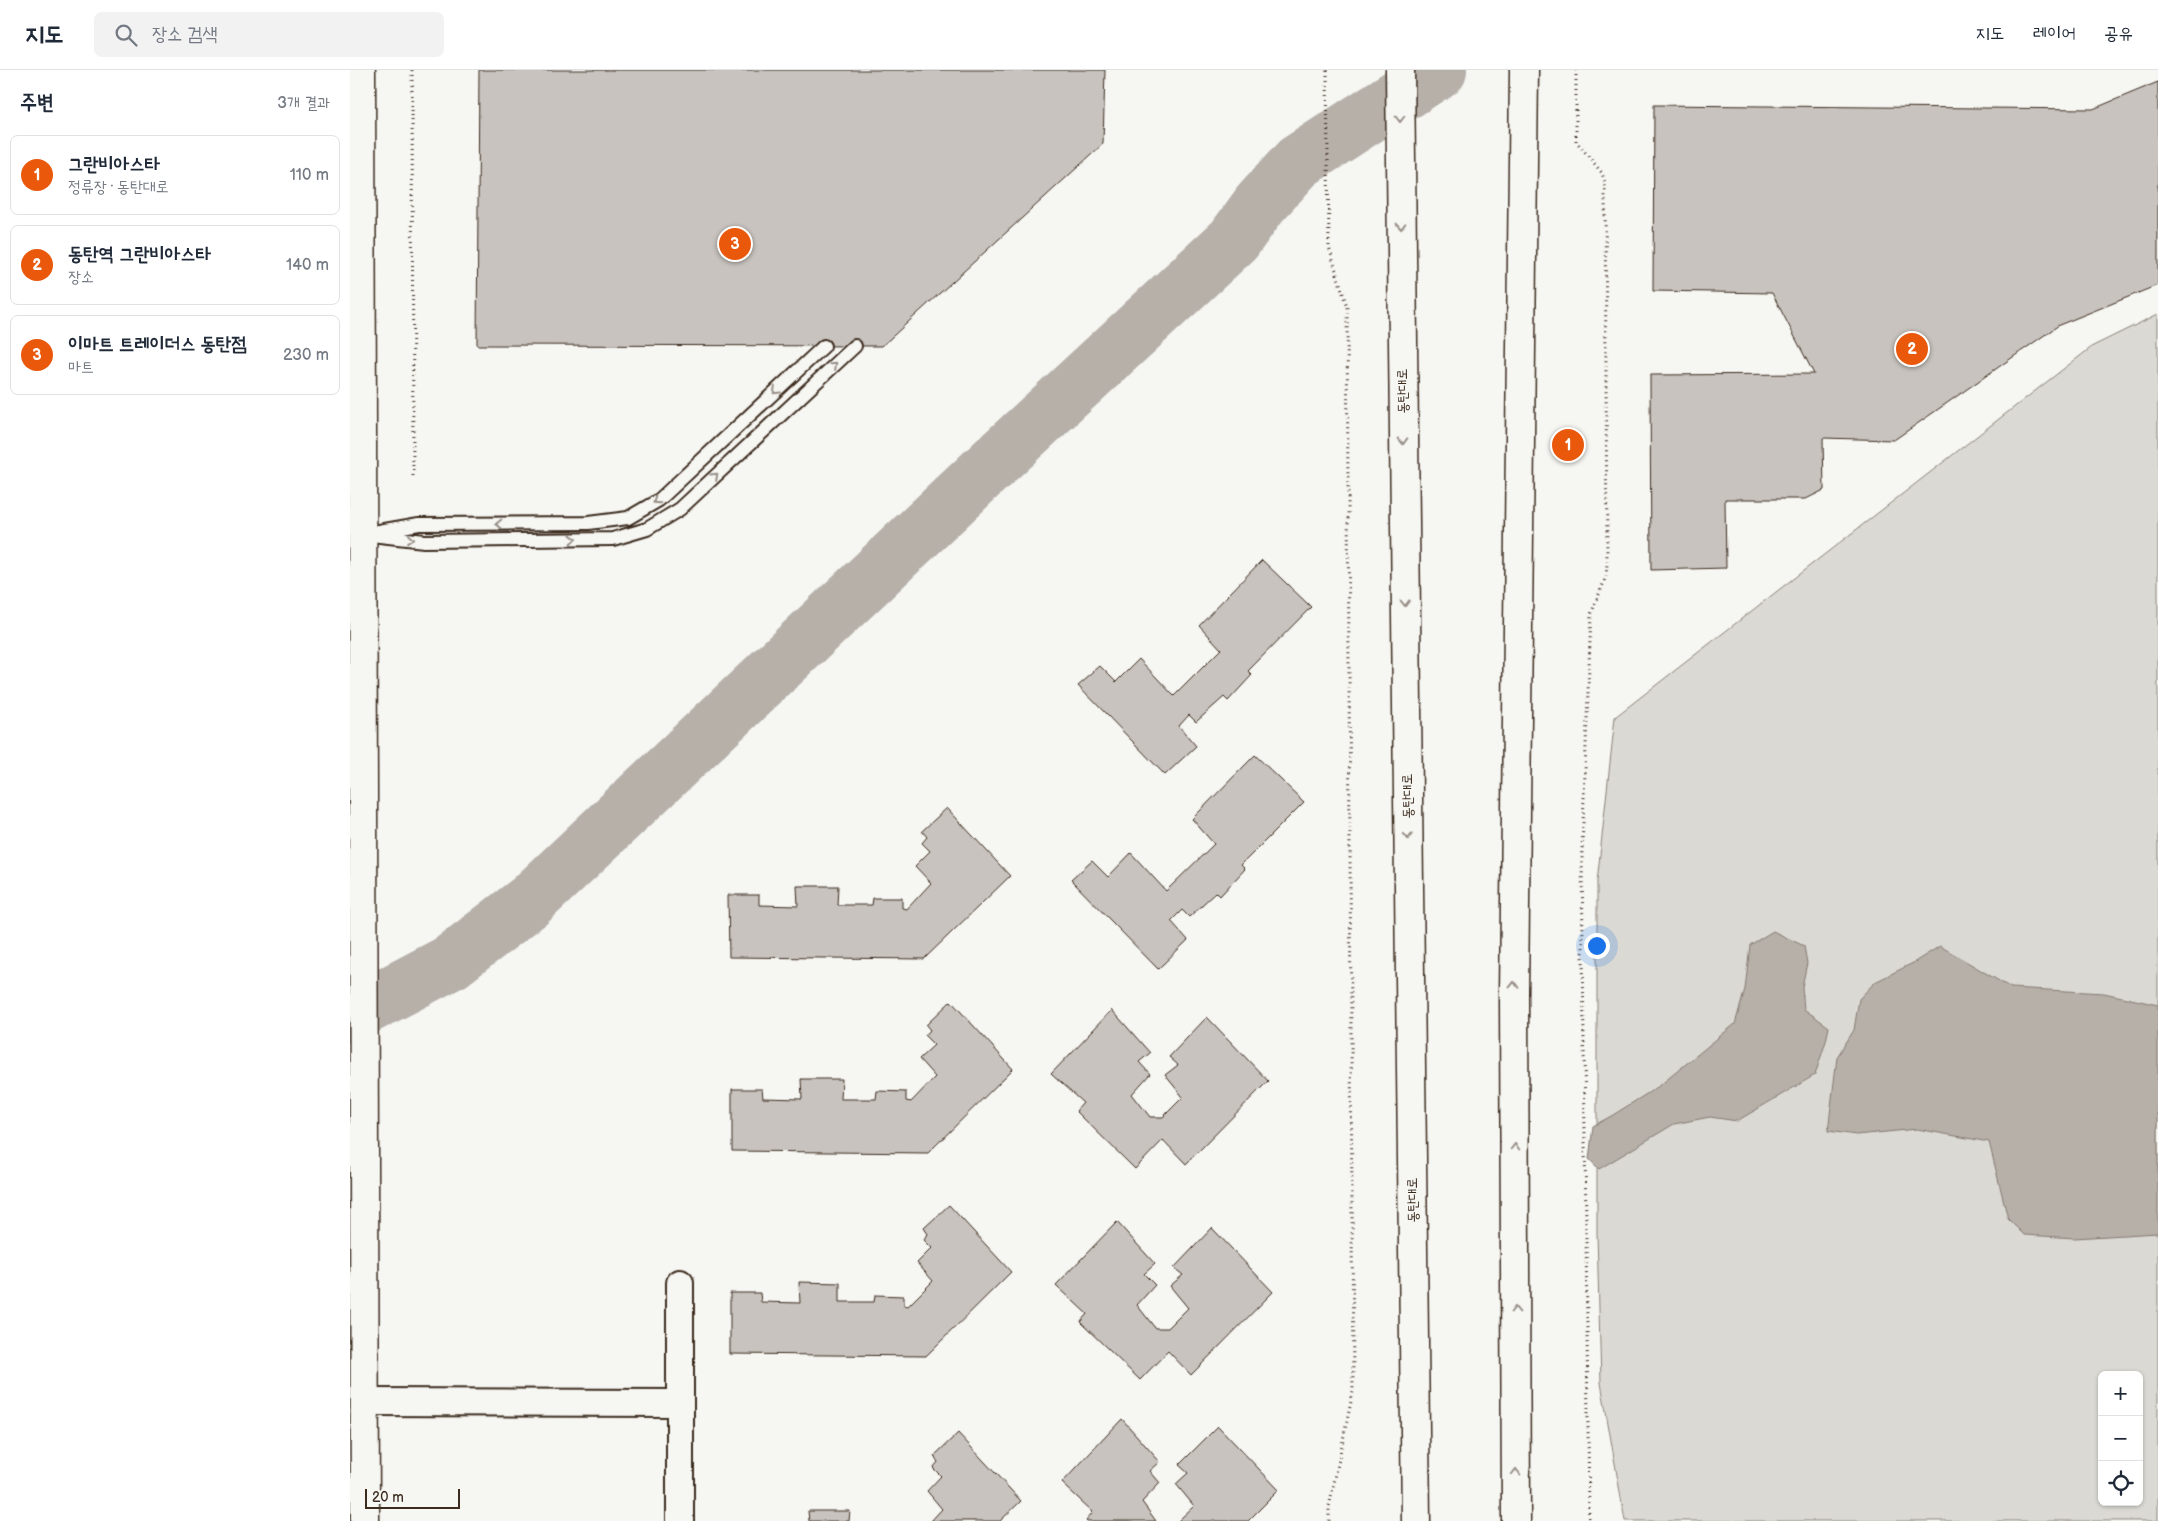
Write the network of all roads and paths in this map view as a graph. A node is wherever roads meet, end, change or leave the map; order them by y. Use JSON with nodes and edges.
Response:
{"nodes":[{"id":1,"x":360,"y":70,"type":"edge"},
{"id":2,"x":412,"y":70,"type":"edge"},
{"id":3,"x":1327,"y":70,"type":"edge"},
{"id":4,"x":1400,"y":70,"type":"edge"},
{"id":5,"x":1524,"y":70,"type":"edge"},
{"id":6,"x":1576,"y":70,"type":"edge"},
{"id":7,"x":824,"y":346,"type":"dead end"},
{"id":8,"x":855,"y":346,"type":"dead end"},
{"id":9,"x":413,"y":476,"type":"dead end"},
{"id":10,"x":362,"y":534,"type":"junction"},
{"id":11,"x":680,"y":1283,"type":"dead end"},
{"id":12,"x":364,"y":1402,"type":"junction"},
{"id":13,"x":680,"y":1403,"type":"junction"},
{"id":14,"x":365,"y":1521,"type":"edge"},
{"id":15,"x":680,"y":1521,"type":"edge"},
{"id":16,"x":1329,"y":1521,"type":"edge"},
{"id":17,"x":1416,"y":1521,"type":"edge"},
{"id":18,"x":1516,"y":1521,"type":"edge"},
{"id":19,"x":1589,"y":1521,"type":"edge"}],
"edges":[{"from":1,"to":10,"type":"main road"},
{"from":2,"to":9,"type":"path"},
{"from":3,"to":16,"type":"path"},
{"from":4,"to":17,"type":"main road","name":"동탄대로","one_way":true},
{"from":18,"to":5,"type":"main road","one_way":true},
{"from":6,"to":19,"type":"path"},
{"from":7,"to":10,"type":"lane","one_way":true},
{"from":10,"to":8,"type":"lane","one_way":true},
{"from":10,"to":12,"type":"main road"},
{"from":11,"to":13,"type":"street"},
{"from":12,"to":13,"type":"street"},
{"from":12,"to":14,"type":"main road"},
{"from":13,"to":15,"type":"street"}]}
